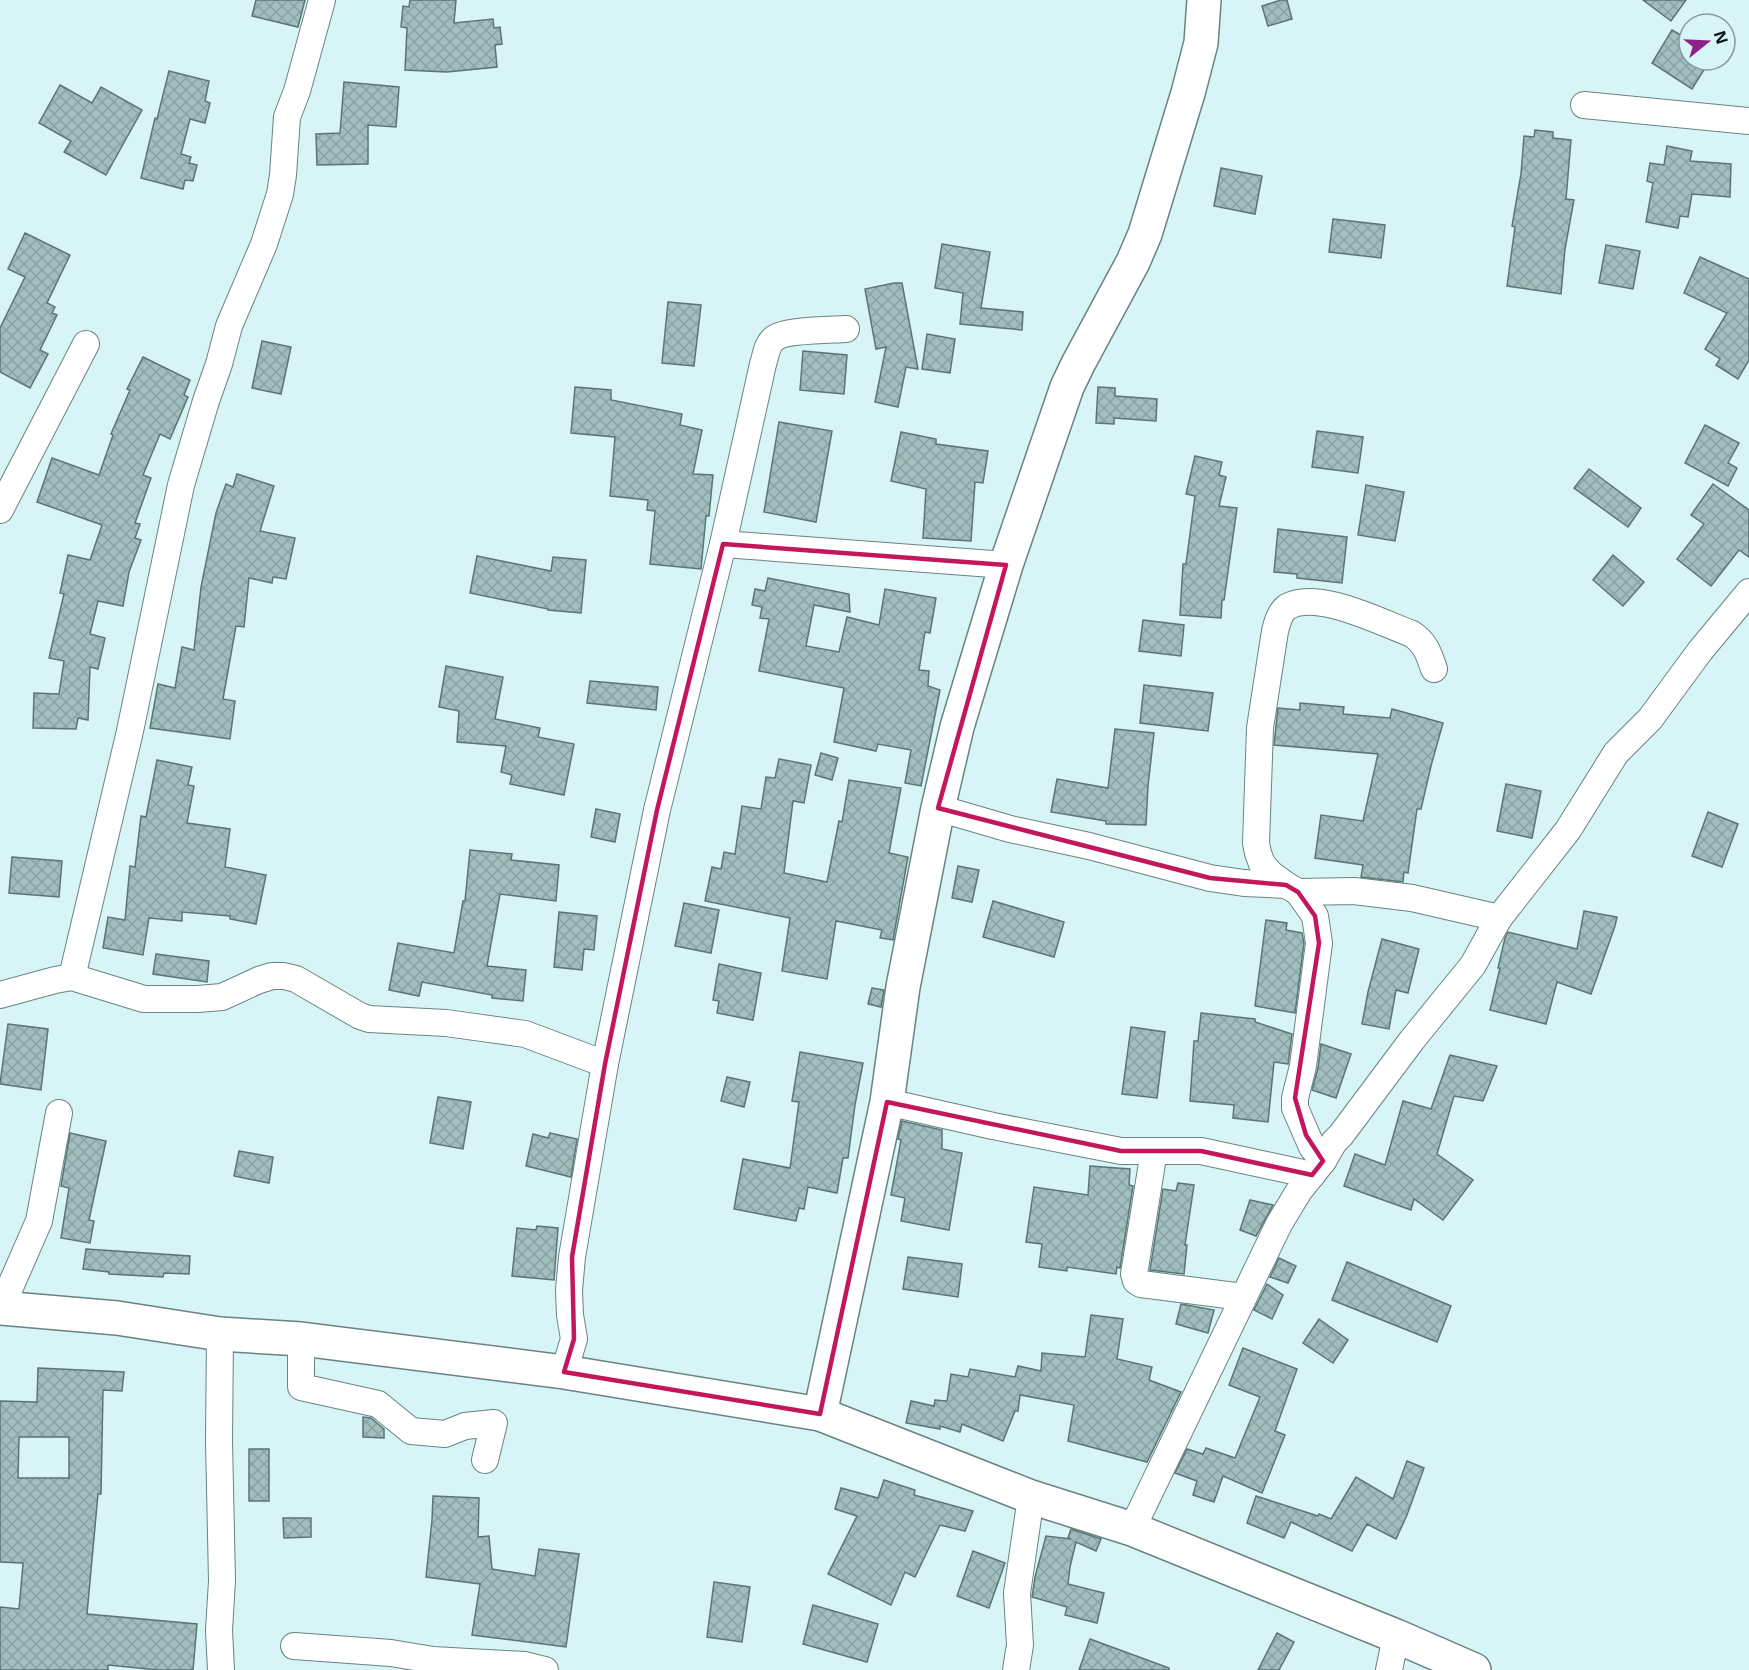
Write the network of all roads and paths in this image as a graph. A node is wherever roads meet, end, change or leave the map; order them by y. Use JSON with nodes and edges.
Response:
{"nodes":[{"id":1,"x":322,"y":0,"type":"edge"},
{"id":2,"x":1204,"y":0,"type":"edge"},
{"id":3,"x":1584,"y":105,"type":"dead end"},
{"id":4,"x":1749,"y":120,"type":"edge"},
{"id":5,"x":846,"y":329,"type":"dead end"},
{"id":6,"x":86,"y":344,"type":"dead end"},
{"id":7,"x":0,"y":510,"type":"edge"},
{"id":8,"x":723,"y":544,"type":"junction"},
{"id":9,"x":1006,"y":565,"type":"junction"},
{"id":10,"x":1749,"y":592,"type":"edge"},
{"id":11,"x":1434,"y":669,"type":"dead end"},
{"id":12,"x":938,"y":808,"type":"junction"},
{"id":13,"x":1256,"y":843,"type":"junction"},
{"id":14,"x":1231,"y":881,"type":"junction"},
{"id":15,"x":1292,"y":889,"type":"junction"},
{"id":16,"x":1499,"y":918,"type":"junction"},
{"id":17,"x":72,"y":977,"type":"junction"},
{"id":18,"x":0,"y":995,"type":"edge"},
{"id":19,"x":605,"y":1064,"type":"junction"},
{"id":20,"x":887,"y":1102,"type":"junction"},
{"id":21,"x":59,"y":1113,"type":"dead end"},
{"id":22,"x":1154,"y":1151,"type":"junction"},
{"id":23,"x":1317,"y":1168,"type":"junction"},
{"id":24,"x":1243,"y":1297,"type":"junction"},
{"id":25,"x":0,"y":1308,"type":"edge"},
{"id":26,"x":220,"y":1334,"type":"junction"},
{"id":27,"x":302,"y":1339,"type":"junction"},
{"id":28,"x":564,"y":1372,"type":"junction"},
{"id":29,"x":820,"y":1414,"type":"junction"},
{"id":30,"x":485,"y":1460,"type":"dead end"},
{"id":31,"x":1031,"y":1497,"type":"junction"},
{"id":32,"x":1132,"y":1529,"type":"junction"},
{"id":33,"x":1396,"y":1636,"type":"junction"},
{"id":34,"x":294,"y":1646,"type":"dead end"},
{"id":35,"x":221,"y":1670,"type":"edge"},
{"id":36,"x":545,"y":1670,"type":"edge"},
{"id":37,"x":1016,"y":1670,"type":"edge"},
{"id":38,"x":1389,"y":1670,"type":"edge"},
{"id":39,"x":1474,"y":1670,"type":"edge"}],
"edges":[{"from":1,"to":17,"type":"street"},
{"from":2,"to":9,"type":"main road"},
{"from":3,"to":4,"type":"street"},
{"from":5,"to":8,"type":"street"},
{"from":6,"to":7,"type":"street"},
{"from":8,"to":9,"type":"street"},
{"from":8,"to":19,"type":"street"},
{"from":9,"to":12,"type":"main road"},
{"from":10,"to":16,"type":"street"},
{"from":11,"to":13,"type":"street"},
{"from":12,"to":14,"type":"street"},
{"from":12,"to":20,"type":"main road"},
{"from":13,"to":14,"type":"street"},
{"from":13,"to":15,"type":"street"},
{"from":14,"to":15,"type":"street"},
{"from":15,"to":16,"type":"street"},
{"from":15,"to":23,"type":"street"},
{"from":16,"to":23,"type":"street"},
{"from":17,"to":18,"type":"street"},
{"from":17,"to":19,"type":"street"},
{"from":19,"to":28,"type":"street"},
{"from":20,"to":22,"type":"street"},
{"from":20,"to":29,"type":"main road"},
{"from":21,"to":25,"type":"street"},
{"from":22,"to":23,"type":"street"},
{"from":22,"to":24,"type":"street"},
{"from":23,"to":24,"type":"street"},
{"from":24,"to":32,"type":"street"},
{"from":25,"to":26,"type":"main road"},
{"from":26,"to":27,"type":"main road"},
{"from":26,"to":35,"type":"street"},
{"from":27,"to":28,"type":"main road"},
{"from":27,"to":30,"type":"street"},
{"from":28,"to":29,"type":"main road"},
{"from":29,"to":31,"type":"main road"},
{"from":31,"to":32,"type":"main road"},
{"from":31,"to":37,"type":"street"},
{"from":32,"to":33,"type":"main road"},
{"from":33,"to":38,"type":"street"},
{"from":33,"to":39,"type":"main road"},
{"from":34,"to":36,"type":"street"}]}
